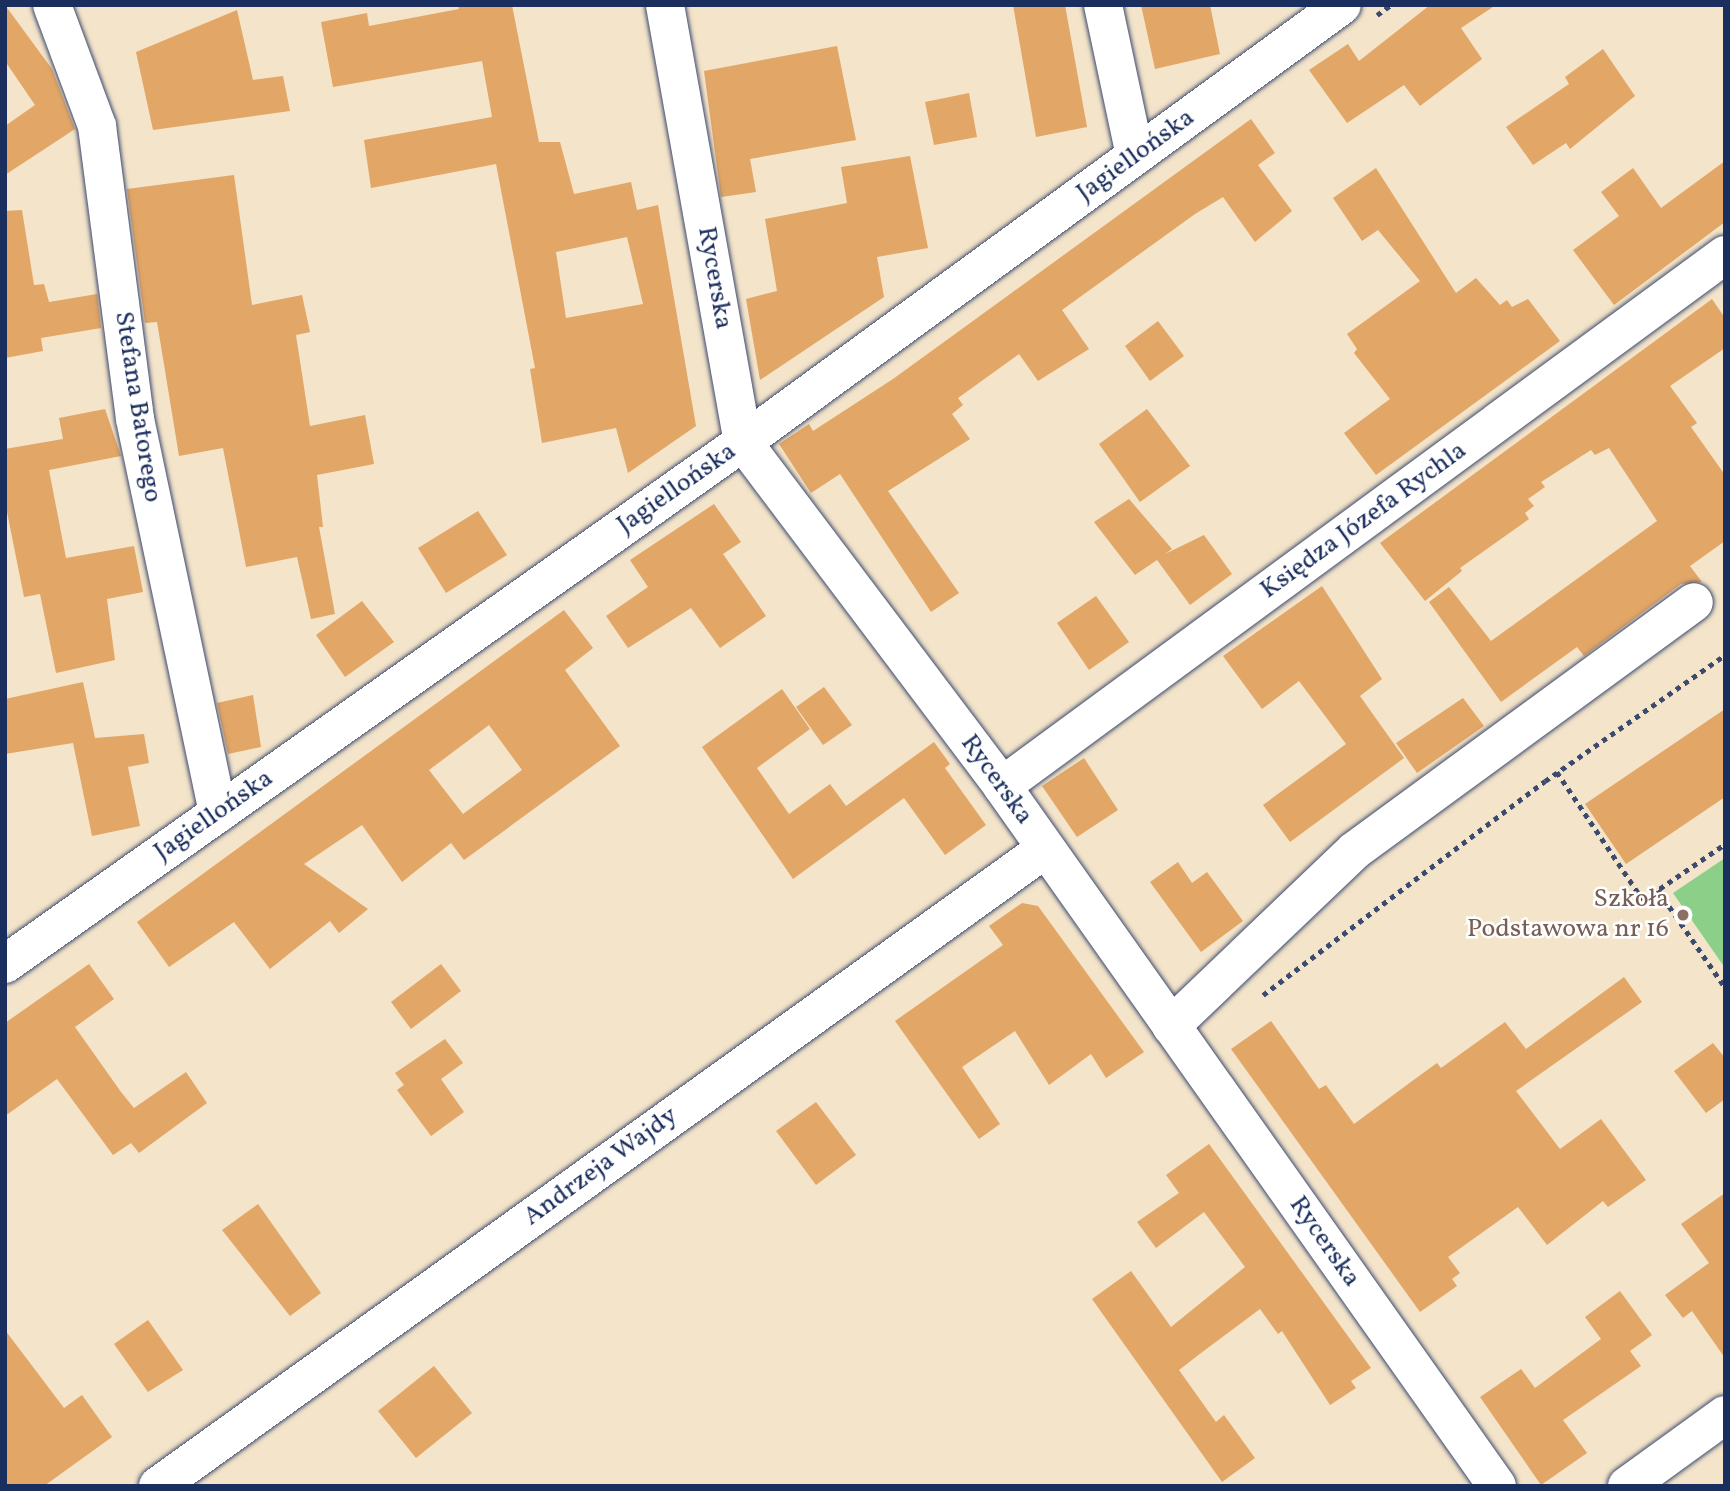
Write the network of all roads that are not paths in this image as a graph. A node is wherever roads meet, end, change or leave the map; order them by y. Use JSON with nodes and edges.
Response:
{"nodes":[{"id":1,"x":52,"y":5,"type":"edge"},
{"id":2,"x":665,"y":5,"type":"edge"},
{"id":3,"x":1103,"y":5,"type":"edge"},
{"id":4,"x":1356,"y":13,"type":"edge"},
{"id":5,"x":1135,"y":156,"type":"junction"},
{"id":6,"x":1725,"y":255,"type":"edge"},
{"id":7,"x":743,"y":442,"type":"junction"},
{"id":8,"x":1694,"y":602,"type":"dead end"},
{"id":9,"x":1002,"y":786,"type":"junction"},
{"id":10,"x":218,"y":813,"type":"junction"},
{"id":11,"x":1045,"y":849,"type":"junction"},
{"id":12,"x":5,"y":964,"type":"edge"},
{"id":13,"x":1171,"y":1026,"type":"junction"},
{"id":14,"x":1725,"y":1415,"type":"edge"},
{"id":15,"x":158,"y":1486,"type":"edge"},
{"id":16,"x":1497,"y":1486,"type":"edge"},
{"id":17,"x":1627,"y":1486,"type":"edge"}],
"edges":[{"from":1,"to":10,"type":"street","name":"Stefana Batorego"},
{"from":2,"to":7,"type":"street","name":"Rycerska"},
{"from":3,"to":5,"type":"street"},
{"from":4,"to":5,"type":"street","name":"Jagiellońska"},
{"from":5,"to":7,"type":"street","name":"Jagiellońska"},
{"from":6,"to":9,"type":"street","name":"Księdza Józefa Rychla"},
{"from":7,"to":9,"type":"street","name":"Rycerska"},
{"from":7,"to":10,"type":"street","name":"Jagiellońska"},
{"from":8,"to":13,"type":"street"},
{"from":9,"to":11,"type":"street","name":"Rycerska"},
{"from":10,"to":12,"type":"street","name":"Jagiellońska"},
{"from":11,"to":13,"type":"street","name":"Rycerska"},
{"from":11,"to":15,"type":"street","name":"Andrzeja Wajdy"},
{"from":13,"to":16,"type":"street","name":"Rycerska"},
{"from":14,"to":17,"type":"street"}]}
